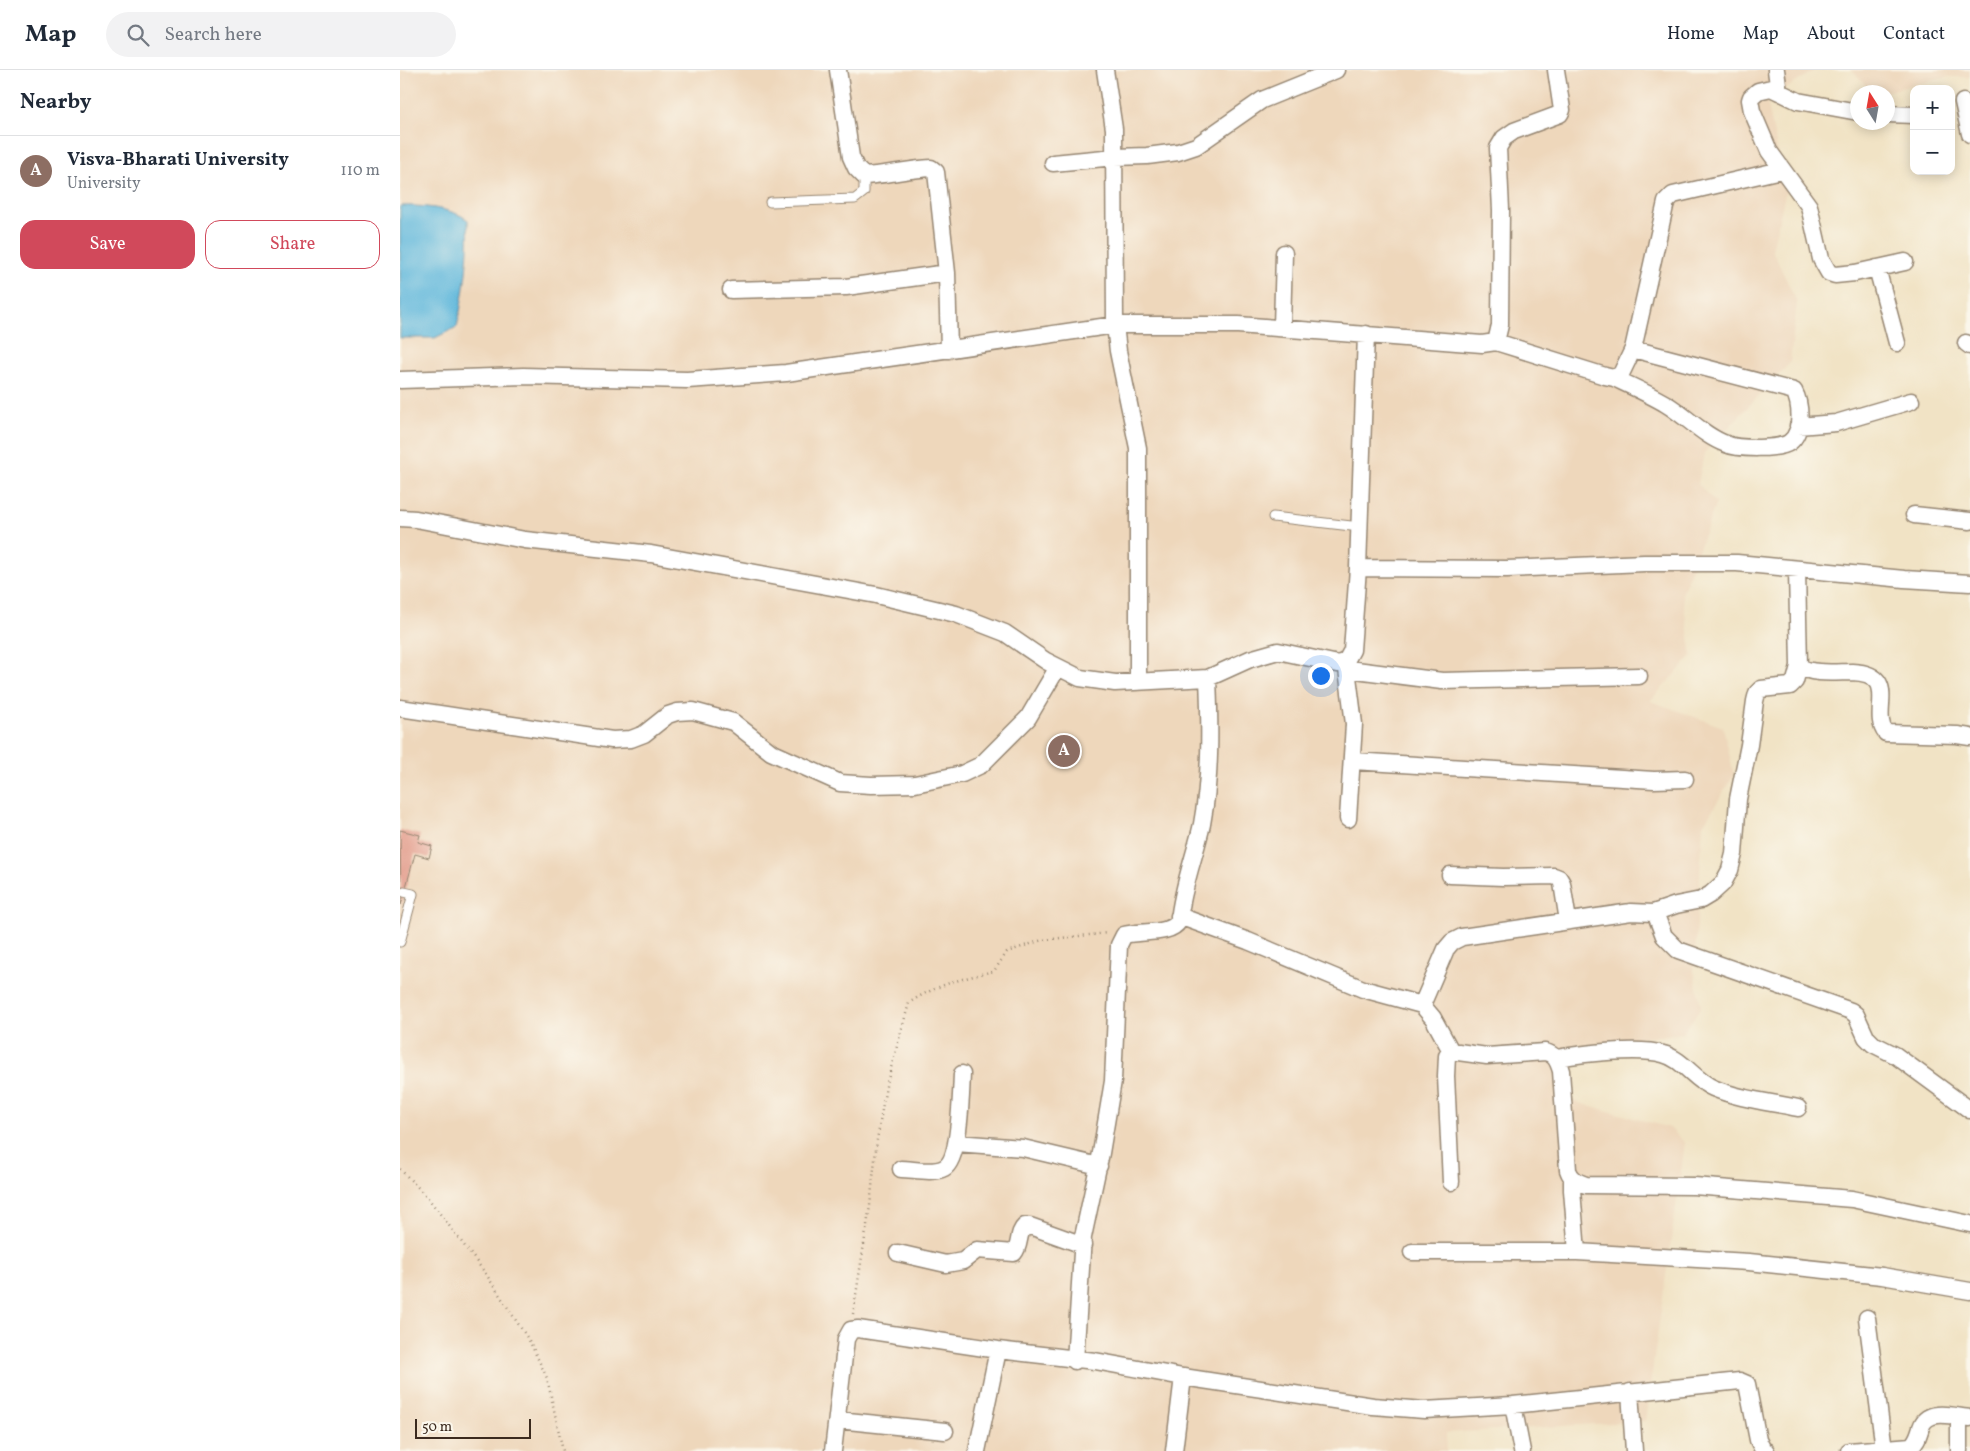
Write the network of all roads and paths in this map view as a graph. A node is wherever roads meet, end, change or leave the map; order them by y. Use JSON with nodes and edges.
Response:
{"nodes":[{"id":1,"x":838,"y":70,"type":"edge"},
{"id":2,"x":1105,"y":70,"type":"edge"},
{"id":3,"x":1336,"y":70,"type":"edge"},
{"id":4,"x":1556,"y":70,"type":"edge"},
{"id":5,"x":1776,"y":70,"type":"edge"},
{"id":6,"x":1779,"y":92,"type":"junction"},
{"id":7,"x":1962,"y":102,"type":"edge"},
{"id":8,"x":1850,"y":111,"type":"edge"},
{"id":9,"x":1895,"y":114,"type":"edge"},
{"id":10,"x":1910,"y":115,"type":"edge"},
{"id":11,"x":1970,"y":134,"type":"edge"},
{"id":12,"x":1115,"y":157,"type":"junction"},
{"id":13,"x":1054,"y":163,"type":"dead end"},
{"id":14,"x":1781,"y":170,"type":"junction"},
{"id":15,"x":864,"y":176,"type":"junction"},
{"id":16,"x":770,"y":202,"type":"dead end"},
{"id":17,"x":1284,"y":253,"type":"dead end"},
{"id":18,"x":1905,"y":262,"type":"dead end"},
{"id":19,"x":1877,"y":268,"type":"junction"},
{"id":20,"x":948,"y":273,"type":"junction"},
{"id":21,"x":731,"y":290,"type":"dead end"},
{"id":22,"x":1115,"y":325,"type":"junction"},
{"id":23,"x":1282,"y":327,"type":"junction"},
{"id":24,"x":1366,"y":334,"type":"junction"},
{"id":25,"x":1496,"y":342,"type":"junction"},
{"id":26,"x":1897,"y":343,"type":"dead end"},
{"id":27,"x":1633,"y":349,"type":"junction"},
{"id":28,"x":949,"y":350,"type":"junction"},
{"id":29,"x":1614,"y":378,"type":"junction"},
{"id":30,"x":400,"y":380,"type":"edge"},
{"id":31,"x":1911,"y":402,"type":"dead end"},
{"id":32,"x":1798,"y":426,"type":"junction"},
{"id":33,"x":1914,"y":515,"type":"dead end"},
{"id":34,"x":1273,"y":517,"type":"dead end"},
{"id":35,"x":400,"y":518,"type":"edge"},
{"id":36,"x":1970,"y":521,"type":"edge"},
{"id":37,"x":1360,"y":527,"type":"junction"},
{"id":38,"x":1358,"y":568,"type":"junction"},
{"id":39,"x":1797,"y":570,"type":"junction"},
{"id":40,"x":1970,"y":583,"type":"edge"},
{"id":41,"x":1347,"y":665,"type":"junction"},
{"id":42,"x":1799,"y":666,"type":"junction"},
{"id":43,"x":1058,"y":667,"type":"junction"},
{"id":44,"x":1639,"y":676,"type":"dead end"},
{"id":45,"x":1208,"y":678,"type":"junction"},
{"id":46,"x":1138,"y":682,"type":"junction"},
{"id":47,"x":400,"y":708,"type":"edge"},
{"id":48,"x":1970,"y":737,"type":"edge"},
{"id":49,"x":1353,"y":761,"type":"junction"},
{"id":50,"x":1685,"y":779,"type":"dead end"},
{"id":51,"x":1348,"y":819,"type":"dead end"},
{"id":52,"x":1450,"y":875,"type":"dead end"},
{"id":53,"x":404,"y":892,"type":"dead end"},
{"id":54,"x":1653,"y":913,"type":"junction"},
{"id":55,"x":1179,"y":916,"type":"junction"},
{"id":56,"x":1568,"y":921,"type":"junction"},
{"id":57,"x":1124,"y":935,"type":"junction"},
{"id":58,"x":400,"y":942,"type":"edge"},
{"id":59,"x":1422,"y":1005,"type":"junction"},
{"id":60,"x":1451,"y":1051,"type":"junction"},
{"id":61,"x":1556,"y":1058,"type":"junction"},
{"id":62,"x":962,"y":1074,"type":"dead end"},
{"id":63,"x":1798,"y":1108,"type":"dead end"},
{"id":64,"x":1970,"y":1110,"type":"edge"},
{"id":65,"x":956,"y":1143,"type":"junction"},
{"id":66,"x":1099,"y":1166,"type":"junction"},
{"id":67,"x":400,"y":1169,"type":"edge"},
{"id":68,"x":901,"y":1169,"type":"dead end"},
{"id":69,"x":1572,"y":1178,"type":"junction"},
{"id":70,"x":1451,"y":1182,"type":"dead end"},
{"id":71,"x":1970,"y":1224,"type":"edge"},
{"id":72,"x":1083,"y":1245,"type":"junction"},
{"id":73,"x":1412,"y":1252,"type":"dead end"},
{"id":74,"x":1577,"y":1252,"type":"junction"},
{"id":75,"x":898,"y":1253,"type":"dead end"},
{"id":76,"x":1970,"y":1291,"type":"edge"},
{"id":77,"x":1867,"y":1318,"type":"dead end"},
{"id":78,"x":850,"y":1330,"type":"junction"},
{"id":79,"x":998,"y":1350,"type":"junction"},
{"id":80,"x":1075,"y":1360,"type":"junction"},
{"id":81,"x":1183,"y":1378,"type":"junction"},
{"id":82,"x":1630,"y":1392,"type":"junction"},
{"id":83,"x":1513,"y":1406,"type":"junction"},
{"id":84,"x":1964,"y":1417,"type":"edge"},
{"id":85,"x":838,"y":1420,"type":"junction"},
{"id":86,"x":945,"y":1431,"type":"dead end"},
{"id":87,"x":1884,"y":1449,"type":"junction"},
{"id":88,"x":563,"y":1451,"type":"edge"},
{"id":89,"x":834,"y":1451,"type":"edge"},
{"id":90,"x":977,"y":1451,"type":"edge"},
{"id":91,"x":1174,"y":1451,"type":"edge"},
{"id":92,"x":1522,"y":1451,"type":"edge"},
{"id":93,"x":1634,"y":1451,"type":"edge"},
{"id":94,"x":1766,"y":1451,"type":"edge"},
{"id":95,"x":1849,"y":1451,"type":"edge"},
{"id":96,"x":1959,"y":1451,"type":"edge"}],
"edges":[{"from":1,"to":15,"type":"street"},
{"from":2,"to":12,"type":"street"},
{"from":3,"to":12,"type":"street"},
{"from":4,"to":25,"type":"street"},
{"from":5,"to":6,"type":"street"},
{"from":6,"to":8,"type":"street"},
{"from":6,"to":14,"type":"street"},
{"from":7,"to":11,"type":"street"},
{"from":9,"to":10,"type":"street"},
{"from":12,"to":13,"type":"street"},
{"from":12,"to":22,"type":"street"},
{"from":14,"to":19,"type":"street"},
{"from":14,"to":27,"type":"street"},
{"from":15,"to":16,"type":"lane"},
{"from":15,"to":20,"type":"street"},
{"from":17,"to":23,"type":"street"},
{"from":18,"to":19,"type":"street"},
{"from":19,"to":26,"type":"street"},
{"from":20,"to":21,"type":"street"},
{"from":20,"to":28,"type":"street"},
{"from":22,"to":23,"type":"street"},
{"from":22,"to":28,"type":"street"},
{"from":22,"to":46,"type":"street"},
{"from":23,"to":24,"type":"street"},
{"from":24,"to":25,"type":"street"},
{"from":24,"to":37,"type":"street"},
{"from":25,"to":29,"type":"street"},
{"from":27,"to":29,"type":"street"},
{"from":27,"to":32,"type":"street"},
{"from":28,"to":30,"type":"street"},
{"from":29,"to":32,"type":"street"},
{"from":31,"to":32,"type":"street"},
{"from":33,"to":36,"type":"street"},
{"from":34,"to":37,"type":"lane"},
{"from":35,"to":43,"type":"street"},
{"from":37,"to":38,"type":"street"},
{"from":38,"to":39,"type":"street"},
{"from":38,"to":41,"type":"street"},
{"from":39,"to":40,"type":"street"},
{"from":39,"to":42,"type":"street"},
{"from":41,"to":44,"type":"street"},
{"from":41,"to":45,"type":"street"},
{"from":41,"to":49,"type":"street"},
{"from":42,"to":48,"type":"street"},
{"from":42,"to":54,"type":"street"},
{"from":43,"to":46,"type":"street"},
{"from":43,"to":47,"type":"street"},
{"from":45,"to":46,"type":"street"},
{"from":45,"to":55,"type":"street"},
{"from":49,"to":50,"type":"street"},
{"from":49,"to":51,"type":"street"},
{"from":52,"to":56,"type":"street"},
{"from":53,"to":58,"type":"lane"},
{"from":54,"to":56,"type":"street"},
{"from":54,"to":64,"type":"street"},
{"from":55,"to":57,"type":"street"},
{"from":55,"to":59,"type":"street"},
{"from":56,"to":59,"type":"street"},
{"from":57,"to":66,"type":"street"},
{"from":57,"to":78,"type":"path"},
{"from":59,"to":60,"type":"street"},
{"from":60,"to":61,"type":"street"},
{"from":60,"to":70,"type":"street"},
{"from":61,"to":63,"type":"street"},
{"from":61,"to":69,"type":"street"},
{"from":62,"to":65,"type":"street"},
{"from":65,"to":66,"type":"street"},
{"from":65,"to":68,"type":"street"},
{"from":66,"to":72,"type":"street"},
{"from":67,"to":88,"type":"path"},
{"from":69,"to":71,"type":"street"},
{"from":69,"to":74,"type":"street"},
{"from":72,"to":75,"type":"street"},
{"from":72,"to":80,"type":"street"},
{"from":73,"to":74,"type":"street"},
{"from":74,"to":76,"type":"street"},
{"from":77,"to":87,"type":"street"},
{"from":78,"to":79,"type":"street"},
{"from":78,"to":85,"type":"street"},
{"from":79,"to":80,"type":"street"},
{"from":79,"to":90,"type":"street"},
{"from":80,"to":81,"type":"street"},
{"from":81,"to":83,"type":"street"},
{"from":81,"to":91,"type":"street"},
{"from":82,"to":83,"type":"street"},
{"from":82,"to":93,"type":"street"},
{"from":82,"to":94,"type":"street"},
{"from":83,"to":92,"type":"street"},
{"from":84,"to":87,"type":"street"},
{"from":84,"to":96,"type":"street"},
{"from":85,"to":86,"type":"street"},
{"from":85,"to":89,"type":"street"},
{"from":87,"to":95,"type":"street"}]}
